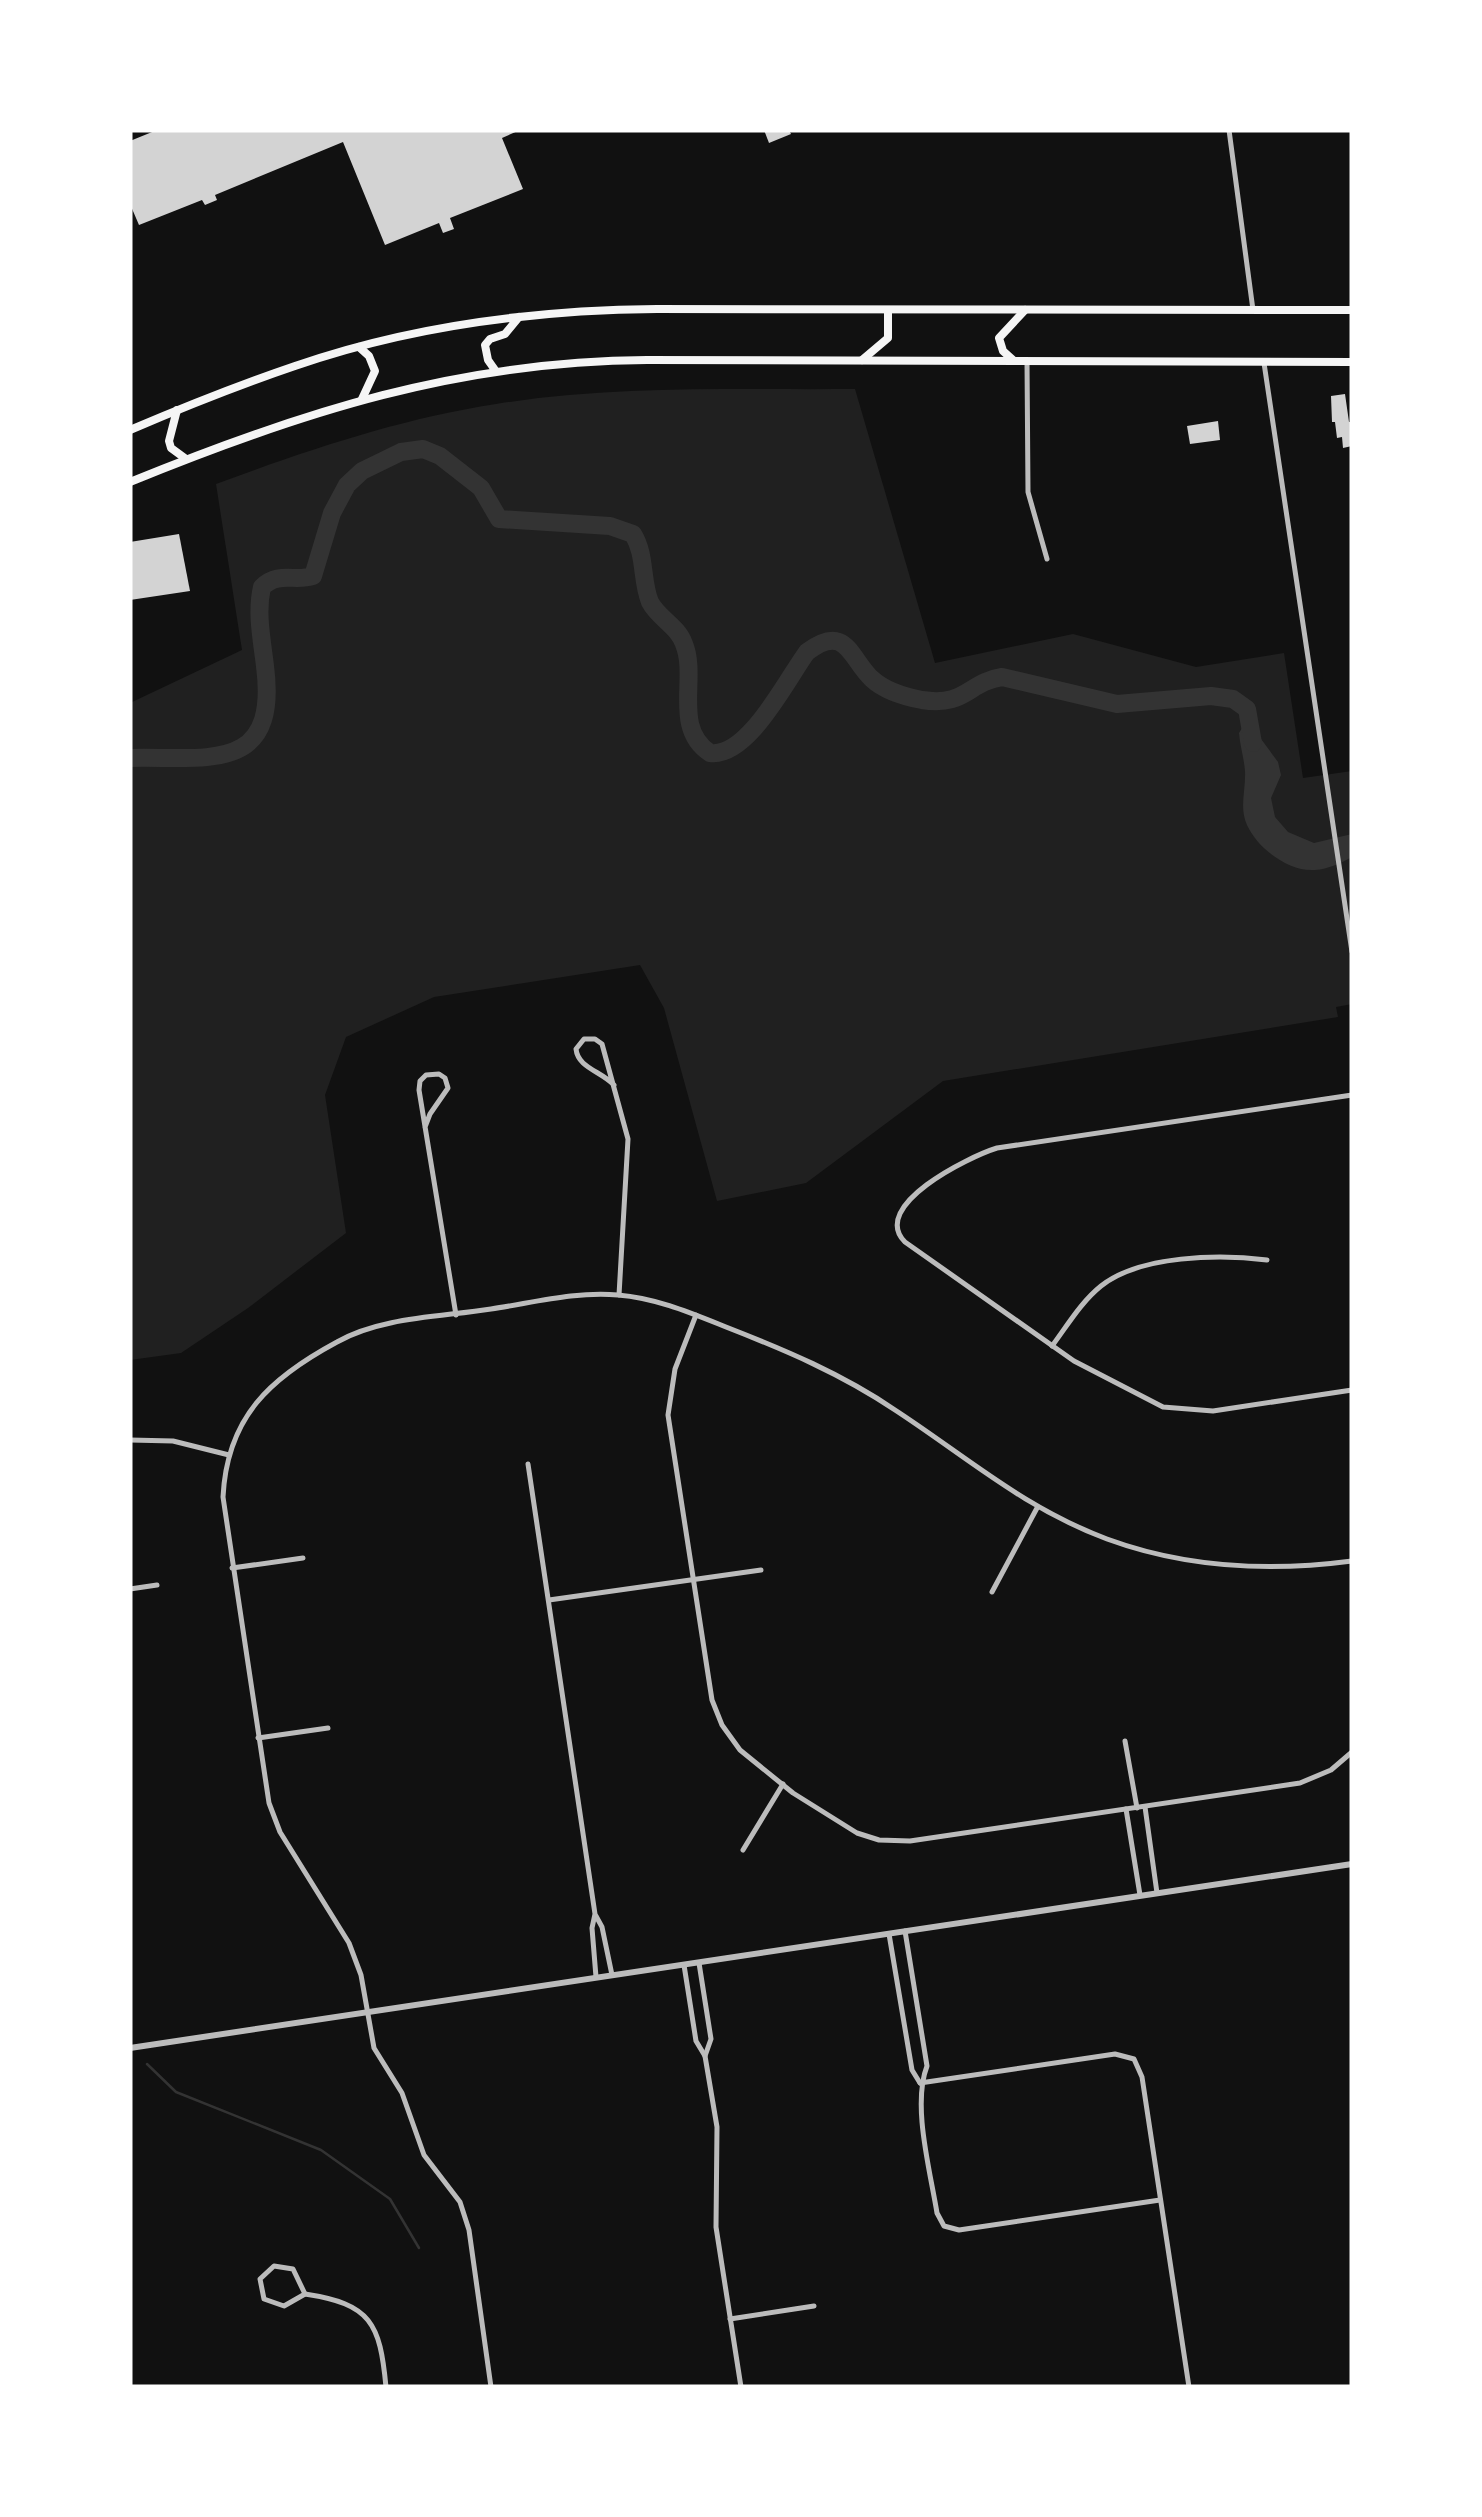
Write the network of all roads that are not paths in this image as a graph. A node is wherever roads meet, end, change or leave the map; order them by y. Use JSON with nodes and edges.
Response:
{"nodes":[{"id":1,"x":1228,"y":130,"type":"edge"},
{"id":2,"x":1024,"y":310,"type":"junction"},
{"id":3,"x":1253,"y":310,"type":"junction"},
{"id":4,"x":1352,"y":310,"type":"edge"},
{"id":5,"x":888,"y":312,"type":"junction"},
{"id":6,"x":519,"y":317,"type":"junction"},
{"id":7,"x":359,"y":347,"type":"junction"},
{"id":8,"x":862,"y":360,"type":"junction"},
{"id":9,"x":1014,"y":360,"type":"junction"},
{"id":10,"x":1027,"y":360,"type":"junction"},
{"id":11,"x":1264,"y":362,"type":"junction"},
{"id":12,"x":1352,"y":362,"type":"edge"},
{"id":13,"x":495,"y":370,"type":"junction"},
{"id":14,"x":362,"y":399,"type":"junction"},
{"id":15,"x":177,"y":410,"type":"junction"},
{"id":16,"x":130,"y":430,"type":"edge"},
{"id":17,"x":186,"y":459,"type":"junction"},
{"id":18,"x":130,"y":482,"type":"edge"},
{"id":19,"x":1047,"y":559,"type":"dead end"},
{"id":20,"x":1352,"y":952,"type":"edge"},
{"id":21,"x":614,"y":1085,"type":"junction"},
{"id":22,"x":1352,"y":1095,"type":"edge"},
{"id":23,"x":425,"y":1127,"type":"junction"},
{"id":24,"x":1268,"y":1260,"type":"dead end"},
{"id":25,"x":620,"y":1295,"type":"junction"},
{"id":26,"x":456,"y":1314,"type":"junction"},
{"id":27,"x":696,"y":1315,"type":"junction"},
{"id":28,"x":1052,"y":1346,"type":"junction"},
{"id":29,"x":1352,"y":1390,"type":"edge"},
{"id":30,"x":130,"y":1440,"type":"edge"},
{"id":31,"x":229,"y":1455,"type":"junction"},
{"id":32,"x":528,"y":1464,"type":"dead end"},
{"id":33,"x":1037,"y":1508,"type":"junction"},
{"id":34,"x":303,"y":1558,"type":"dead end"},
{"id":35,"x":1352,"y":1561,"type":"edge"},
{"id":36,"x":232,"y":1568,"type":"junction"},
{"id":37,"x":761,"y":1570,"type":"dead end"},
{"id":38,"x":692,"y":1578,"type":"junction"},
{"id":39,"x":157,"y":1585,"type":"dead end"},
{"id":40,"x":130,"y":1589,"type":"edge"},
{"id":41,"x":992,"y":1592,"type":"dead end"},
{"id":42,"x":549,"y":1600,"type":"junction"},
{"id":43,"x":328,"y":1728,"type":"dead end"},
{"id":44,"x":258,"y":1738,"type":"junction"},
{"id":45,"x":1125,"y":1742,"type":"dead end"},
{"id":46,"x":1352,"y":1752,"type":"edge"},
{"id":47,"x":1344,"y":1760,"type":"junction"},
{"id":48,"x":1352,"y":1766,"type":"edge"},
{"id":49,"x":782,"y":1784,"type":"junction"},
{"id":50,"x":1146,"y":1806,"type":"junction"},
{"id":51,"x":1137,"y":1808,"type":"junction"},
{"id":52,"x":1126,"y":1809,"type":"junction"},
{"id":53,"x":744,"y":1850,"type":"dead end"},
{"id":54,"x":1352,"y":1864,"type":"edge"},
{"id":55,"x":1157,"y":1893,"type":"junction"},
{"id":56,"x":1140,"y":1896,"type":"junction"},
{"id":57,"x":594,"y":1914,"type":"junction"},
{"id":58,"x":905,"y":1931,"type":"junction"},
{"id":59,"x":889,"y":1934,"type":"junction"},
{"id":60,"x":700,"y":1963,"type":"junction"},
{"id":61,"x":684,"y":1965,"type":"junction"},
{"id":62,"x":612,"y":1975,"type":"junction"},
{"id":63,"x":596,"y":1977,"type":"junction"},
{"id":64,"x":367,"y":2012,"type":"junction"},
{"id":65,"x":130,"y":2048,"type":"edge"},
{"id":66,"x":705,"y":2056,"type":"junction"},
{"id":67,"x":920,"y":2084,"type":"junction"},
{"id":68,"x":1160,"y":2200,"type":"junction"},
{"id":69,"x":306,"y":2294,"type":"junction"},
{"id":70,"x":814,"y":2306,"type":"dead end"},
{"id":71,"x":730,"y":2319,"type":"junction"},
{"id":72,"x":386,"y":2387,"type":"edge"},
{"id":73,"x":491,"y":2387,"type":"edge"},
{"id":74,"x":740,"y":2387,"type":"edge"},
{"id":75,"x":1188,"y":2387,"type":"edge"}],
"edges":[{"from":1,"to":3,"type":"street"},
{"from":2,"to":3,"type":"main road"},
{"from":2,"to":5,"type":"main road"},
{"from":2,"to":9,"type":"main road"},
{"from":3,"to":4,"type":"main road"},
{"from":5,"to":6,"type":"main road"},
{"from":5,"to":8,"type":"main road"},
{"from":6,"to":7,"type":"main road"},
{"from":6,"to":13,"type":"main road"},
{"from":7,"to":14,"type":"main road"},
{"from":7,"to":15,"type":"main road"},
{"from":8,"to":9,"type":"main road"},
{"from":8,"to":13,"type":"main road"},
{"from":9,"to":10,"type":"main road"},
{"from":10,"to":11,"type":"main road"},
{"from":10,"to":19,"type":"street"},
{"from":11,"to":12,"type":"main road"},
{"from":11,"to":20,"type":"street"},
{"from":13,"to":14,"type":"main road"},
{"from":14,"to":17,"type":"main road"},
{"from":15,"to":16,"type":"main road"},
{"from":15,"to":17,"type":"main road"},
{"from":17,"to":18,"type":"main road"},
{"from":21,"to":21,"type":"street"},
{"from":21,"to":25,"type":"street"},
{"from":22,"to":28,"type":"street"},
{"from":23,"to":23,"type":"street"},
{"from":23,"to":26,"type":"street"},
{"from":24,"to":28,"type":"street"},
{"from":25,"to":26,"type":"street"},
{"from":25,"to":27,"type":"street"},
{"from":26,"to":31,"type":"street"},
{"from":27,"to":33,"type":"street"},
{"from":27,"to":38,"type":"street"},
{"from":28,"to":29,"type":"street"},
{"from":30,"to":31,"type":"street"},
{"from":31,"to":36,"type":"street"},
{"from":32,"to":42,"type":"street"},
{"from":33,"to":35,"type":"street"},
{"from":33,"to":41,"type":"street"},
{"from":34,"to":36,"type":"street"},
{"from":36,"to":44,"type":"street"},
{"from":37,"to":38,"type":"street"},
{"from":38,"to":42,"type":"street"},
{"from":38,"to":49,"type":"street"},
{"from":39,"to":40,"type":"street"},
{"from":42,"to":57,"type":"street"},
{"from":43,"to":44,"type":"street"},
{"from":44,"to":64,"type":"street"},
{"from":45,"to":51,"type":"street"},
{"from":46,"to":47,"type":"street"},
{"from":47,"to":48,"type":"street"},
{"from":47,"to":50,"type":"street"},
{"from":49,"to":52,"type":"street"},
{"from":49,"to":53,"type":"street"},
{"from":50,"to":51,"type":"street"},
{"from":50,"to":55,"type":"street"},
{"from":51,"to":52,"type":"street"},
{"from":52,"to":56,"type":"street"},
{"from":54,"to":55,"type":"street"},
{"from":55,"to":56,"type":"street"},
{"from":56,"to":58,"type":"street"},
{"from":57,"to":62,"type":"street"},
{"from":57,"to":63,"type":"street"},
{"from":58,"to":59,"type":"street"},
{"from":58,"to":67,"type":"street"},
{"from":59,"to":60,"type":"street"},
{"from":59,"to":67,"type":"street"},
{"from":60,"to":61,"type":"street"},
{"from":60,"to":66,"type":"street"},
{"from":61,"to":62,"type":"street"},
{"from":61,"to":66,"type":"street"},
{"from":62,"to":63,"type":"street"},
{"from":63,"to":64,"type":"street"},
{"from":64,"to":65,"type":"street"},
{"from":64,"to":73,"type":"street"},
{"from":66,"to":71,"type":"street"},
{"from":67,"to":68,"type":"street"},
{"from":67,"to":68,"type":"street"},
{"from":68,"to":75,"type":"street"},
{"from":69,"to":69,"type":"street"},
{"from":69,"to":72,"type":"street"},
{"from":70,"to":71,"type":"street"},
{"from":71,"to":74,"type":"street"}]}
